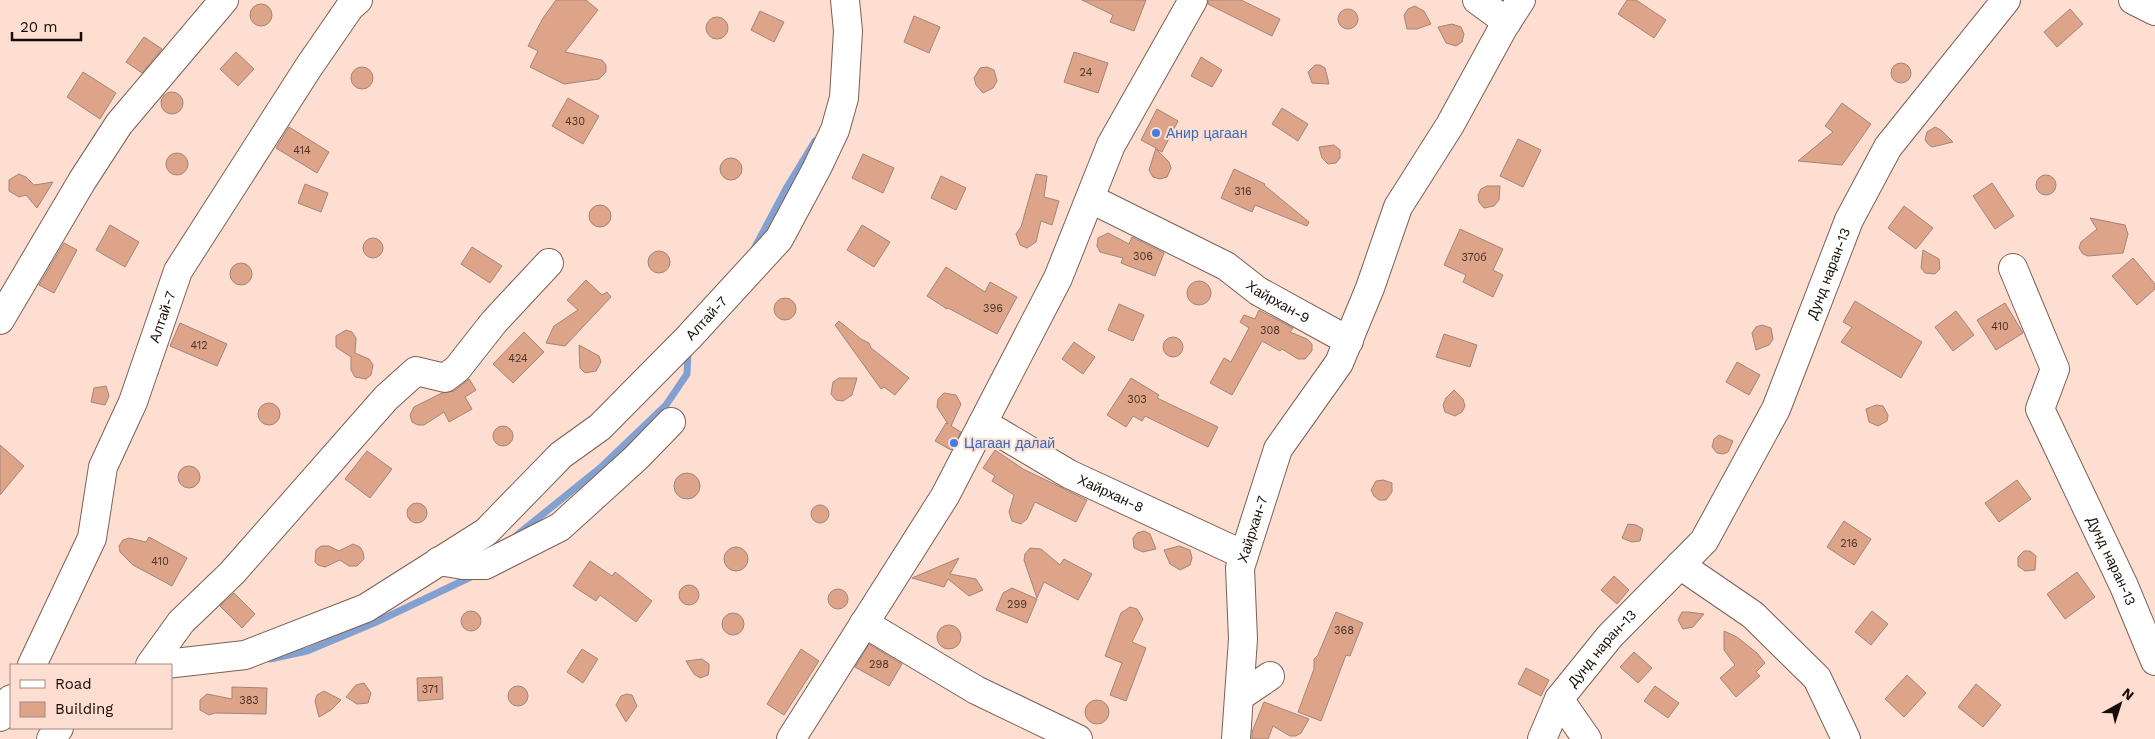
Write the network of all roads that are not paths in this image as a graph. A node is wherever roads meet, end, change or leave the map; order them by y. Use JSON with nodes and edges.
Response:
{"nodes":[{"id":1,"x":224,"y":0,"type":"edge"},
{"id":2,"x":358,"y":0,"type":"edge"},
{"id":3,"x":845,"y":0,"type":"edge"},
{"id":4,"x":1193,"y":0,"type":"edge"},
{"id":5,"x":1477,"y":0,"type":"edge"},
{"id":6,"x":2006,"y":0,"type":"edge"},
{"id":7,"x":2133,"y":0,"type":"edge"},
{"id":8,"x":1514,"y":11,"type":"edge"},
{"id":9,"x":2155,"y":12,"type":"edge"},
{"id":10,"x":1090,"y":200,"type":"junction"},
{"id":11,"x":549,"y":263,"type":"dead end"},
{"id":12,"x":2013,"y":268,"type":"dead end"},
{"id":13,"x":0,"y":320,"type":"edge"},
{"id":14,"x":1349,"y":341,"type":"junction"},
{"id":15,"x":670,"y":422,"type":"dead end"},
{"id":16,"x":983,"y":423,"type":"junction"},
{"id":17,"x":1244,"y":555,"type":"junction"},
{"id":18,"x":440,"y":561,"type":"junction"},
{"id":19,"x":1680,"y":565,"type":"junction"},
{"id":20,"x":864,"y":623,"type":"junction"},
{"id":21,"x":2155,"y":661,"type":"edge"},
{"id":22,"x":32,"y":664,"type":"edge"},
{"id":23,"x":151,"y":664,"type":"edge"},
{"id":24,"x":165,"y":664,"type":"edge"},
{"id":25,"x":1270,"y":676,"type":"dead end"},
{"id":26,"x":1239,"y":698,"type":"junction"},
{"id":27,"x":1559,"y":699,"type":"junction"},
{"id":28,"x":10,"y":701,"type":"edge"},
{"id":29,"x":0,"y":716,"type":"edge"},
{"id":30,"x":791,"y":739,"type":"edge"},
{"id":31,"x":1078,"y":739,"type":"edge"},
{"id":32,"x":1236,"y":739,"type":"edge"},
{"id":33,"x":1542,"y":739,"type":"edge"},
{"id":34,"x":1587,"y":739,"type":"edge"},
{"id":35,"x":1846,"y":739,"type":"edge"}],
"edges":[{"from":1,"to":13,"type":"street"},
{"from":2,"to":22,"type":"street","name":"Алтай-7"},
{"from":3,"to":18,"type":"street","name":"Алтай-7"},
{"from":4,"to":10,"type":"street"},
{"from":5,"to":8,"type":"street"},
{"from":6,"to":19,"type":"street","name":"Дунд наран-13"},
{"from":7,"to":9,"type":"street"},
{"from":8,"to":14,"type":"street"},
{"from":10,"to":14,"type":"street","name":"Хайрхан-9"},
{"from":10,"to":16,"type":"street"},
{"from":11,"to":23,"type":"street"},
{"from":12,"to":21,"type":"street","name":"Дунд наран-13"},
{"from":14,"to":17,"type":"street","name":"Хайрхан-7"},
{"from":15,"to":18,"type":"street"},
{"from":16,"to":17,"type":"street","name":"Хайрхан-8"},
{"from":16,"to":20,"type":"street"},
{"from":17,"to":26,"type":"street","name":"Хайрхан-7"},
{"from":18,"to":24,"type":"street","name":"Алтай-7"},
{"from":19,"to":27,"type":"street","name":"Дунд наран-13"},
{"from":19,"to":35,"type":"street"},
{"from":20,"to":30,"type":"street"},
{"from":20,"to":31,"type":"street"},
{"from":25,"to":26,"type":"street"},
{"from":26,"to":32,"type":"street","name":"Хайрхан-7"},
{"from":27,"to":33,"type":"street"},
{"from":27,"to":34,"type":"street","name":"Дунд наран-13"},
{"from":28,"to":29,"type":"street"}]}
